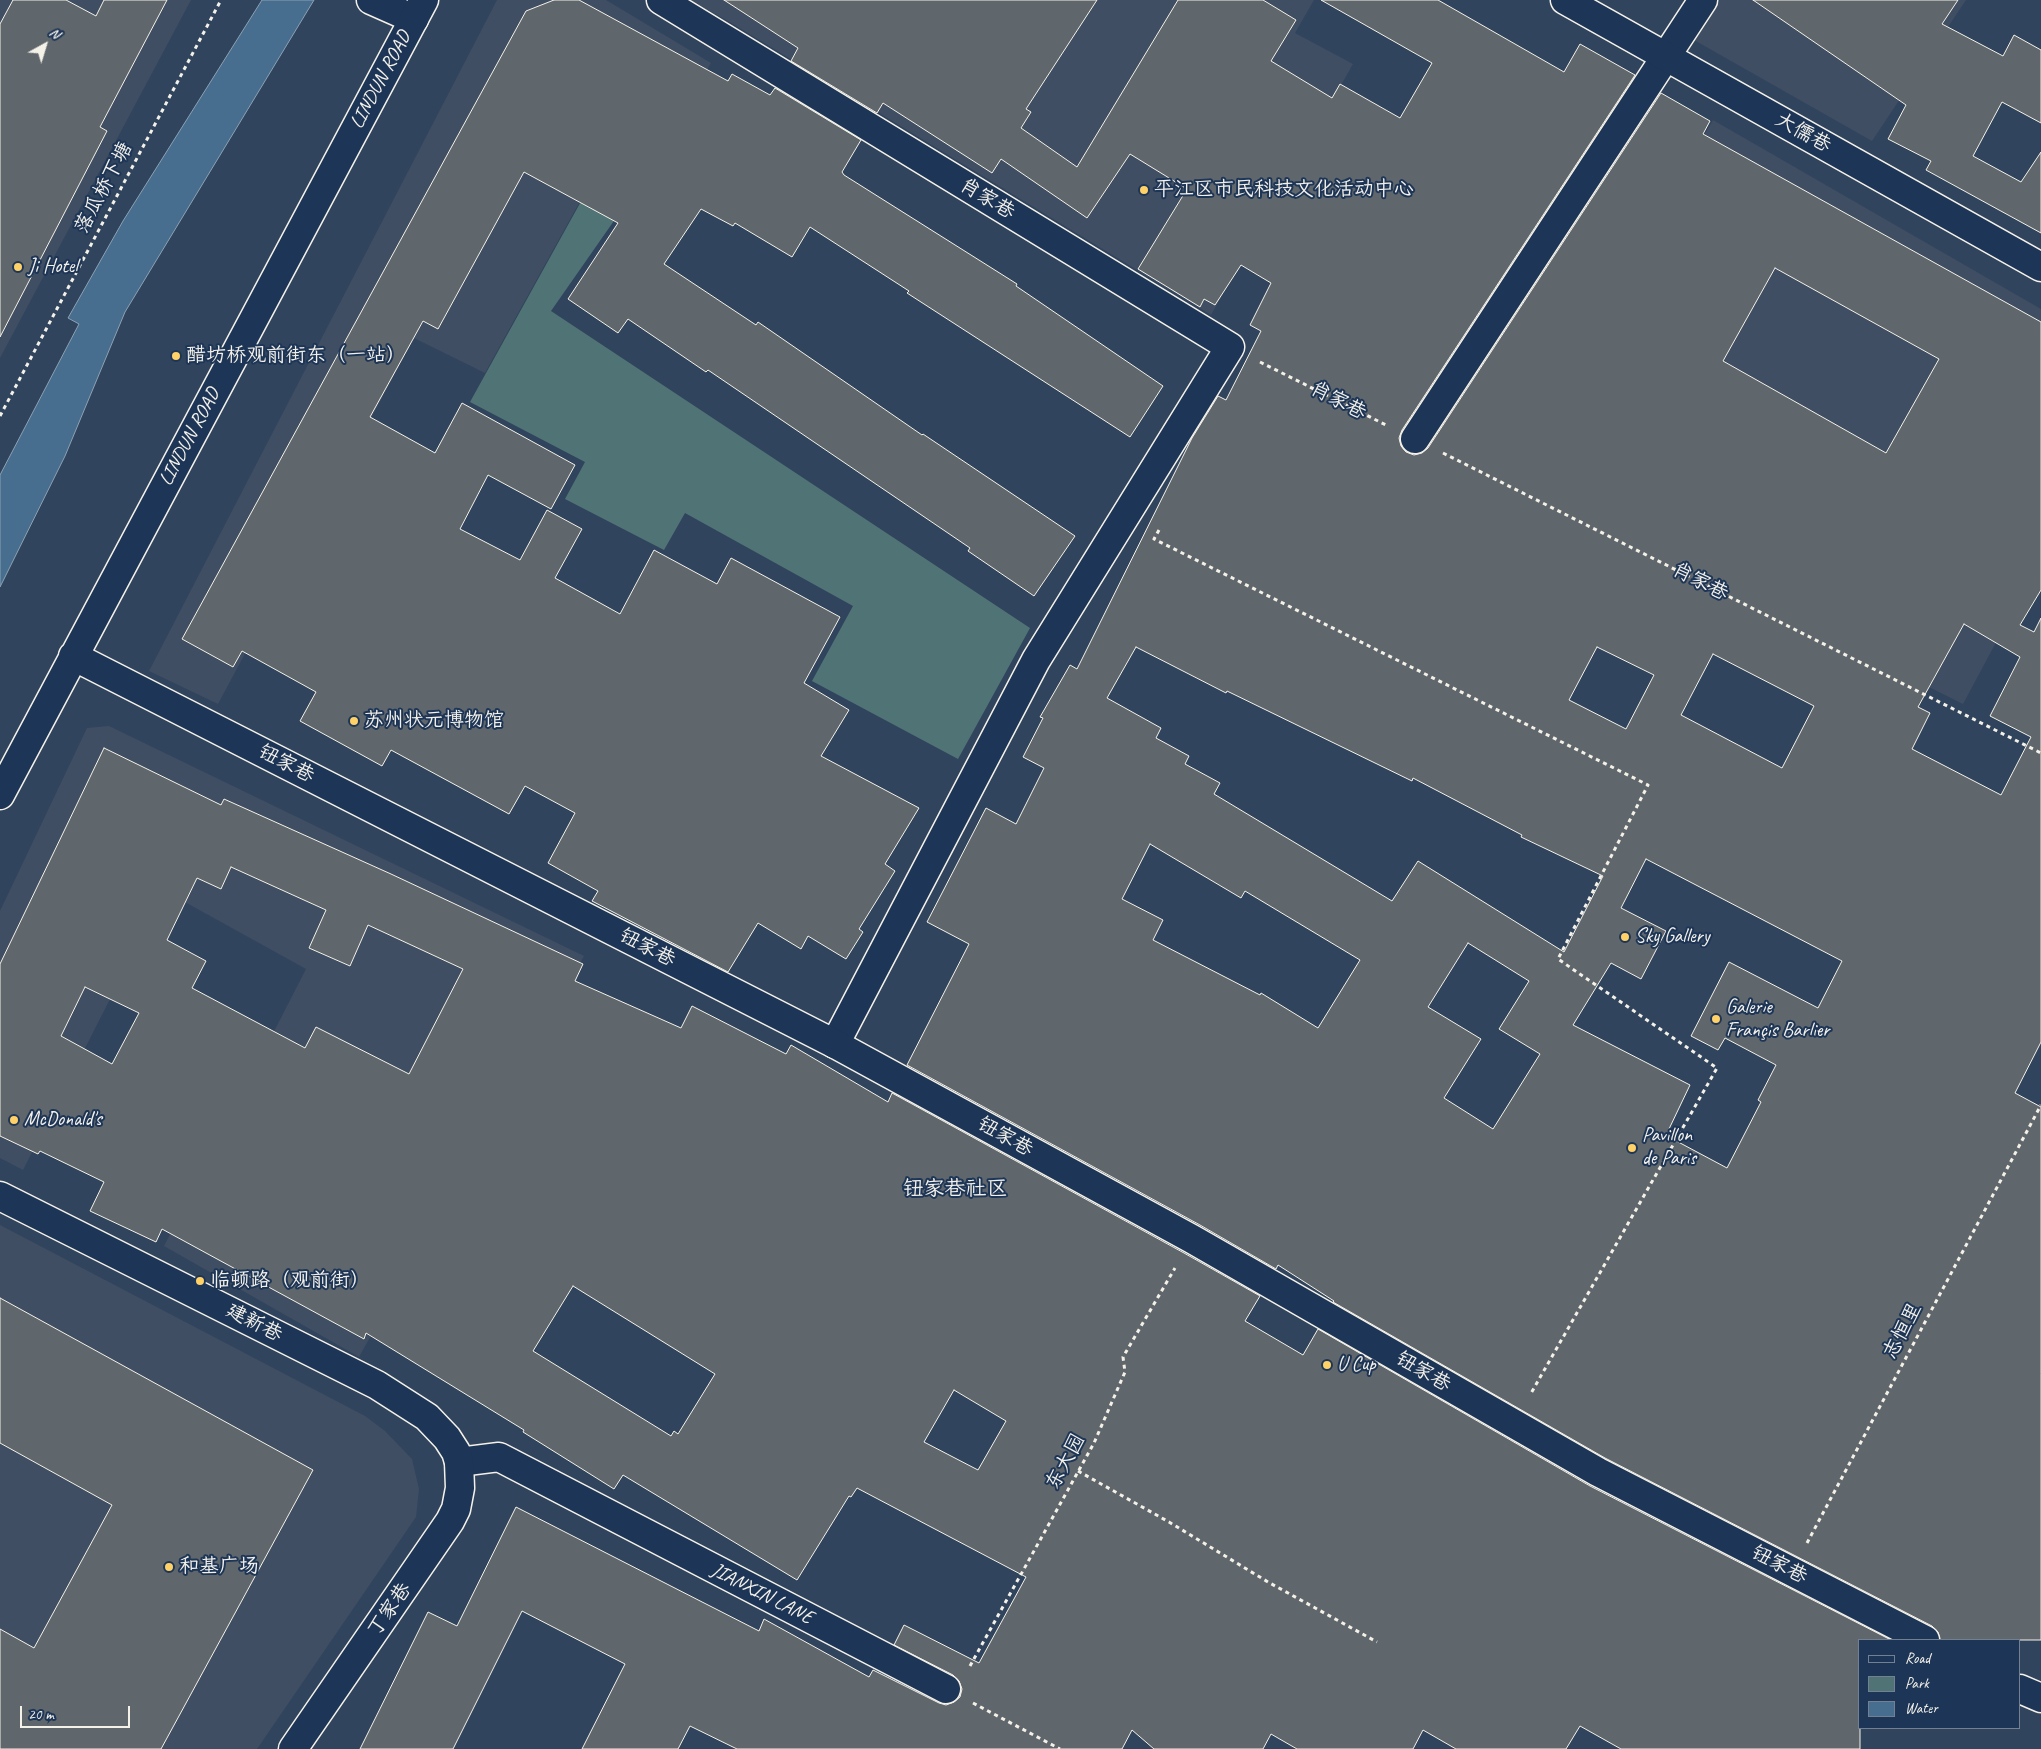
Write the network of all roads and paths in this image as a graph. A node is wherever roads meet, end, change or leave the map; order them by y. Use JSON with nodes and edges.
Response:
{"nodes":[{"id":1,"x":221,"y":0,"type":"edge"},
{"id":2,"x":371,"y":0,"type":"edge"},
{"id":3,"x":661,"y":0,"type":"edge"},
{"id":4,"x":1565,"y":0,"type":"edge"},
{"id":5,"x":1703,"y":0,"type":"edge"},
{"id":6,"x":419,"y":10,"type":"edge"},
{"id":7,"x":1667,"y":56,"type":"junction"},
{"id":8,"x":2041,"y":267,"type":"edge"},
{"id":9,"x":1230,"y":347,"type":"junction"},
{"id":10,"x":0,"y":416,"type":"edge"},
{"id":11,"x":1415,"y":439,"type":"junction"},
{"id":12,"x":1163,"y":521,"type":"dead end"},
{"id":13,"x":73,"y":656,"type":"junction"},
{"id":14,"x":2041,"y":752,"type":"edge"},
{"id":15,"x":8,"y":761,"type":"edge"},
{"id":16,"x":0,"y":794,"type":"edge"},
{"id":17,"x":836,"y":1044,"type":"junction"},
{"id":18,"x":2041,"y":1105,"type":"edge"},
{"id":19,"x":0,"y":1196,"type":"edge"},
{"id":20,"x":1192,"y":1239,"type":"junction"},
{"id":21,"x":1514,"y":1424,"type":"junction"},
{"id":22,"x":460,"y":1462,"type":"junction"},
{"id":23,"x":1078,"y":1471,"type":"junction"},
{"id":24,"x":1792,"y":1572,"type":"junction"},
{"id":25,"x":1923,"y":1639,"type":"edge"},
{"id":26,"x":1378,"y":1642,"type":"dead end"},
{"id":27,"x":946,"y":1689,"type":"junction"},
{"id":28,"x":2021,"y":1689,"type":"edge"},
{"id":29,"x":2041,"y":1698,"type":"edge"},
{"id":30,"x":293,"y":1749,"type":"edge"},
{"id":31,"x":1060,"y":1749,"type":"edge"}],
"edges":[{"from":1,"to":10,"type":"path","name":"落瓜桥下塘"},
{"from":2,"to":6,"type":"street"},
{"from":3,"to":9,"type":"street","name":"肖家巷"},
{"from":4,"to":7,"type":"street","name":"大儒巷"},
{"from":5,"to":7,"type":"street"},
{"from":6,"to":13,"type":"street","name":"LINDUN ROAD"},
{"from":7,"to":8,"type":"street","name":"大儒巷"},
{"from":7,"to":11,"type":"street"},
{"from":9,"to":11,"type":"path","name":"肖家巷"},
{"from":9,"to":17,"type":"street"},
{"from":11,"to":14,"type":"path","name":"肖家巷"},
{"from":12,"to":21,"type":"path"},
{"from":13,"to":15,"type":"street","name":"LINDUN ROAD"},
{"from":13,"to":17,"type":"street","name":"钮家巷"},
{"from":15,"to":16,"type":"street","name":"LINDUN ROAD"},
{"from":17,"to":20,"type":"street","name":"钮家巷"},
{"from":18,"to":24,"type":"path","name":"志恒里"},
{"from":19,"to":22,"type":"street","name":"建新巷"},
{"from":20,"to":21,"type":"street","name":"钮家巷"},
{"from":20,"to":23,"type":"path","name":"东大园"},
{"from":21,"to":24,"type":"street","name":"钮家巷"},
{"from":22,"to":27,"type":"street","name":"JIANXIN LANE"},
{"from":22,"to":30,"type":"street","name":"丁家巷"},
{"from":23,"to":26,"type":"path"},
{"from":23,"to":27,"type":"path","name":"东大园"},
{"from":24,"to":25,"type":"street","name":"钮家巷"},
{"from":27,"to":31,"type":"path"},
{"from":28,"to":29,"type":"street"}]}
